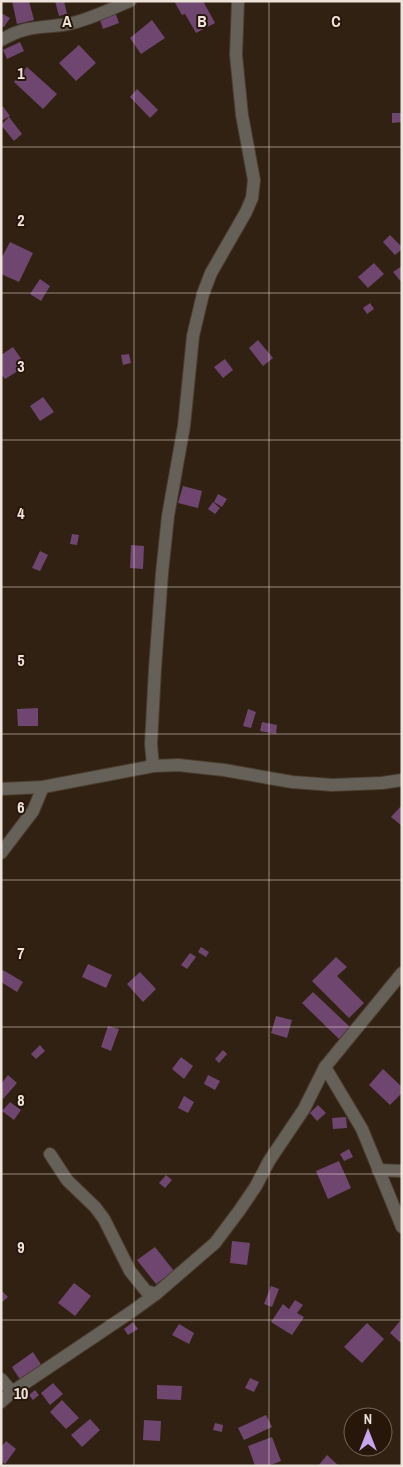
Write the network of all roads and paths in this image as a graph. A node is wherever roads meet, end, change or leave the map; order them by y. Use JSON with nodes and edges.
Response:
{"nodes":[{"id":1,"x":130,"y":1,"type":"edge"},
{"id":2,"x":238,"y":1,"type":"edge"},
{"id":3,"x":1,"y":40,"type":"edge"},
{"id":4,"x":153,"y":766,"type":"junction"},
{"id":5,"x":402,"y":780,"type":"edge"},
{"id":6,"x":43,"y":786,"type":"junction"},
{"id":7,"x":1,"y":789,"type":"edge"},
{"id":8,"x":1,"y":853,"type":"edge"},
{"id":9,"x":402,"y":973,"type":"edge"},
{"id":10,"x":325,"y":1066,"type":"junction"},
{"id":11,"x":50,"y":1154,"type":"dead end"},
{"id":12,"x":378,"y":1170,"type":"junction"},
{"id":13,"x":402,"y":1171,"type":"edge"},
{"id":14,"x":402,"y":1227,"type":"edge"},
{"id":15,"x":156,"y":1294,"type":"junction"},
{"id":16,"x":1,"y":1379,"type":"edge"},
{"id":17,"x":12,"y":1392,"type":"junction"},
{"id":18,"x":1,"y":1402,"type":"edge"}],
"edges":[{"from":1,"to":3,"type":"street"},
{"from":2,"to":4,"type":"street"},
{"from":4,"to":5,"type":"street"},
{"from":4,"to":6,"type":"street"},
{"from":6,"to":7,"type":"street"},
{"from":6,"to":8,"type":"street"},
{"from":9,"to":10,"type":"street"},
{"from":10,"to":12,"type":"street"},
{"from":10,"to":15,"type":"street"},
{"from":11,"to":15,"type":"street"},
{"from":12,"to":13,"type":"street"},
{"from":12,"to":14,"type":"street"},
{"from":15,"to":17,"type":"street"},
{"from":16,"to":17,"type":"street"},
{"from":17,"to":18,"type":"street"}]}
